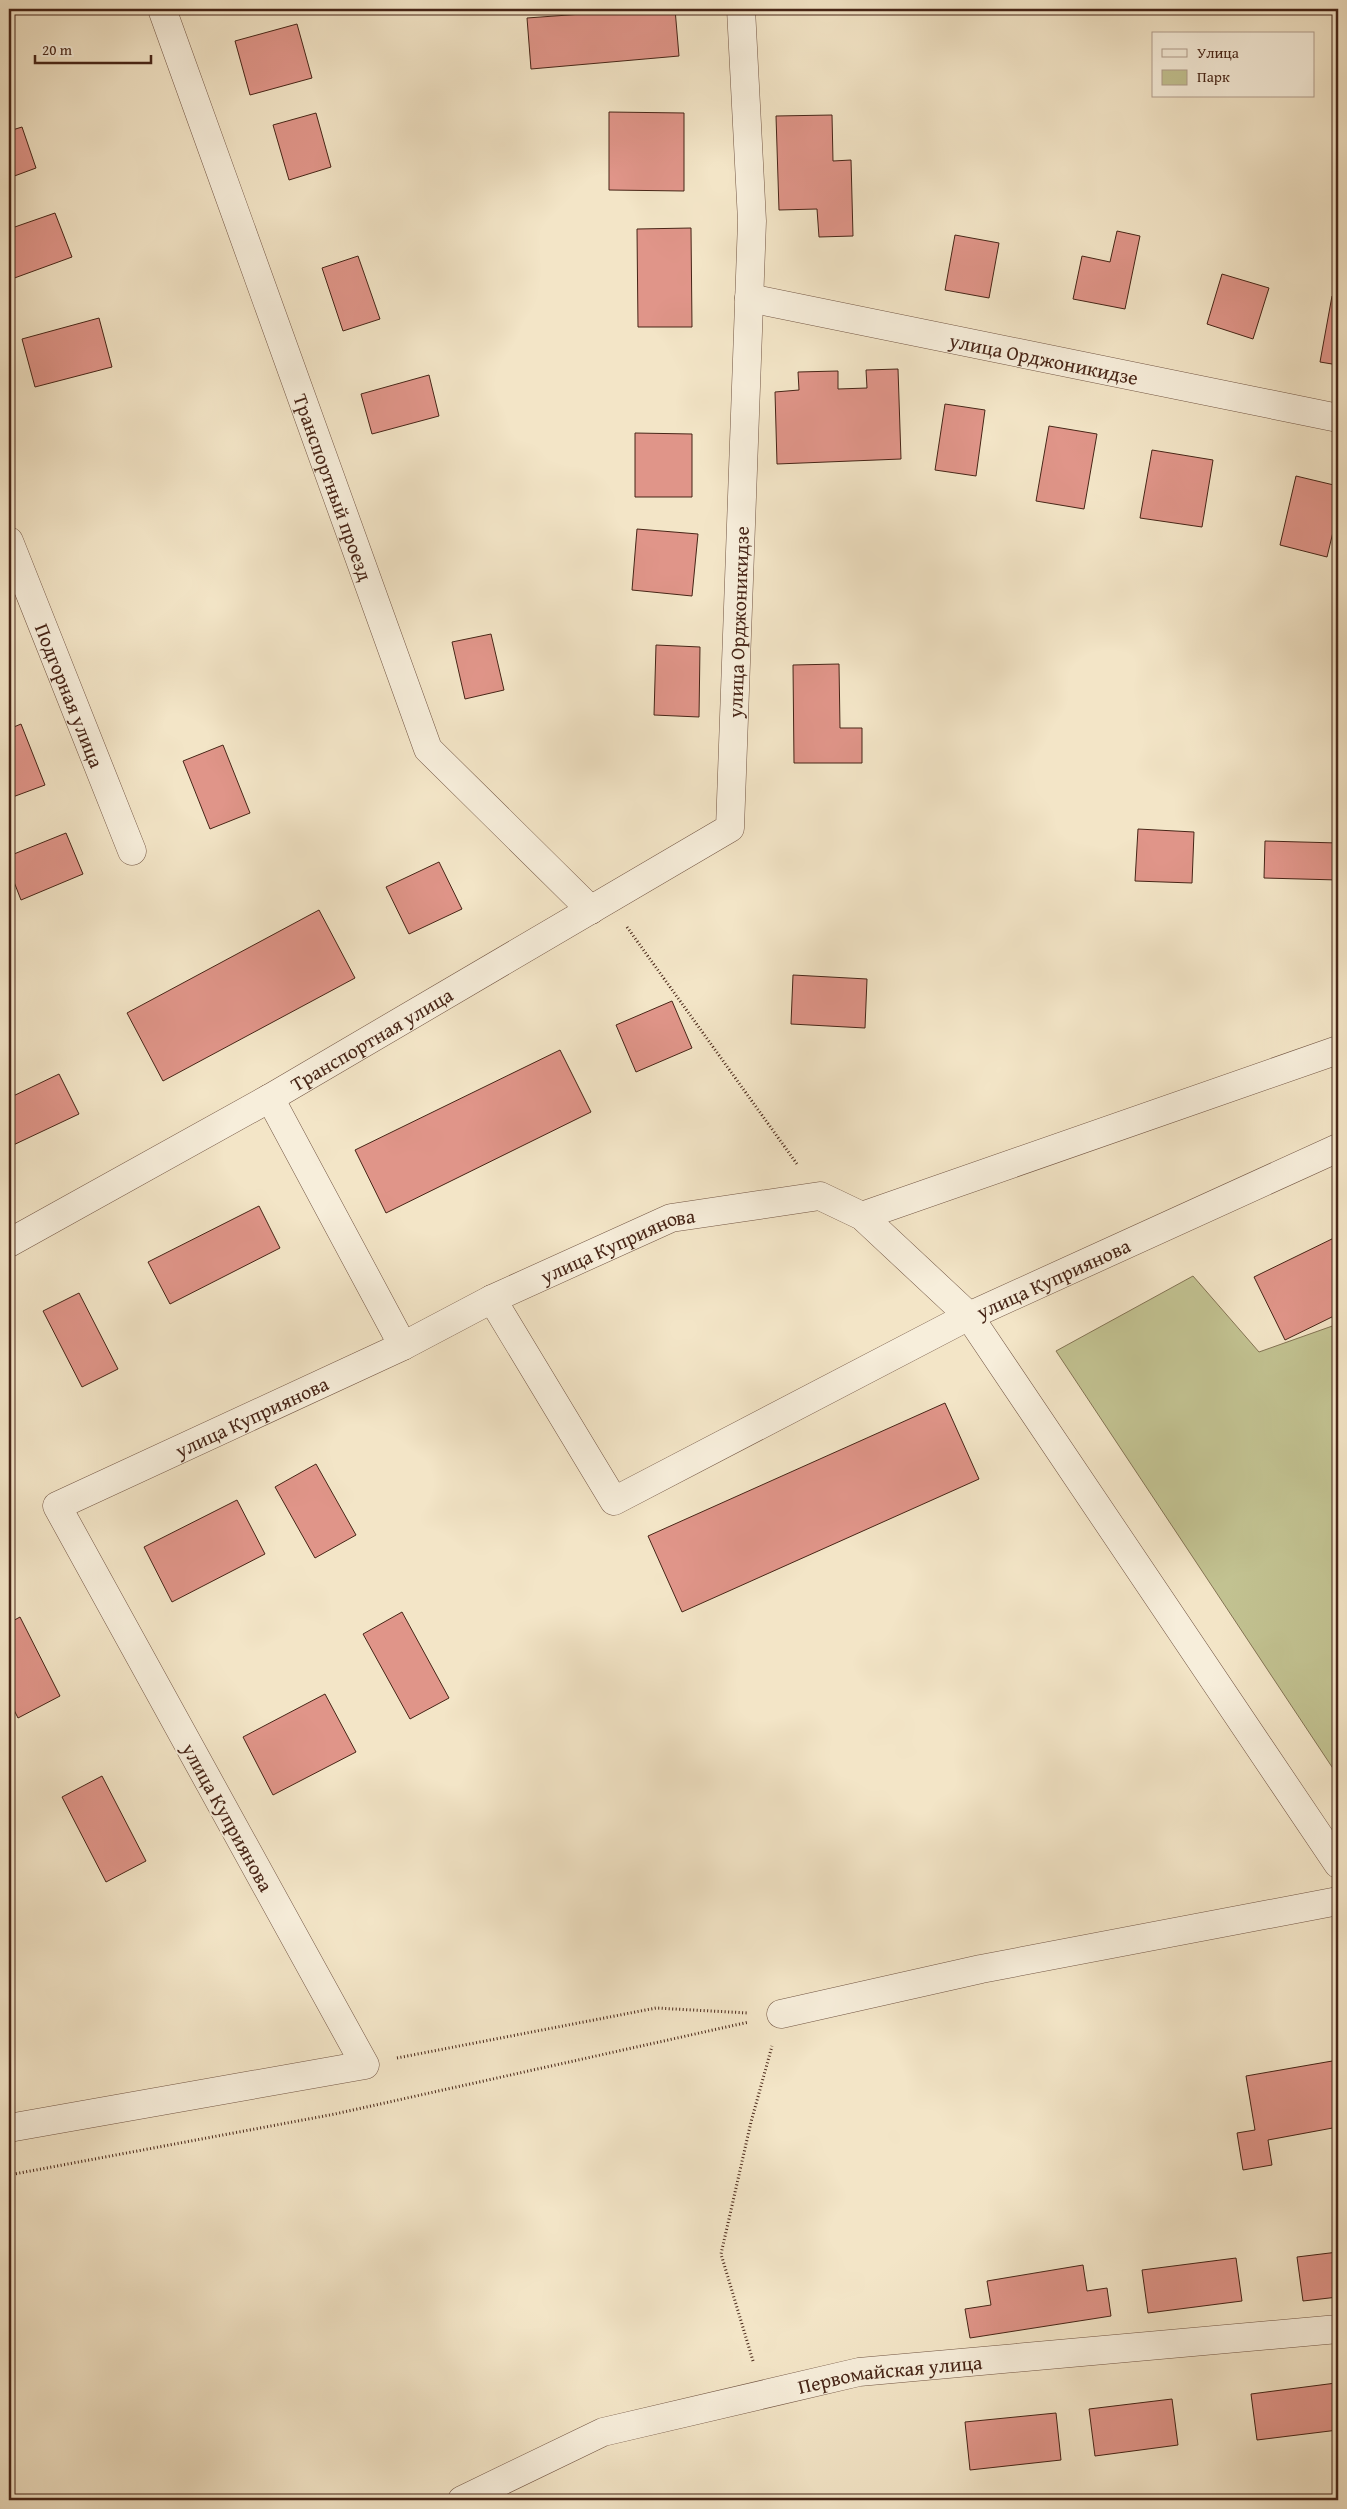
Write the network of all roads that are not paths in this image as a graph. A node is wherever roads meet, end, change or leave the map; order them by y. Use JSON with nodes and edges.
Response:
{"nodes":[{"id":1,"x":162,"y":9,"type":"edge"},
{"id":2,"x":741,"y":9,"type":"edge"},
{"id":3,"x":749,"y":298,"type":"junction"},
{"id":4,"x":1338,"y":418,"type":"edge"},
{"id":5,"x":9,"y":541,"type":"edge"},
{"id":6,"x":730,"y":828,"type":"joint"},
{"id":7,"x":132,"y":851,"type":"dead end"},
{"id":8,"x":599,"y":905,"type":"junction"},
{"id":9,"x":1338,"y":1050,"type":"edge"},
{"id":10,"x":270,"y":1098,"type":"junction"},
{"id":11,"x":1338,"y":1148,"type":"edge"},
{"id":12,"x":862,"y":1216,"type":"junction"},
{"id":13,"x":9,"y":1242,"type":"edge"},
{"id":14,"x":492,"y":1299,"type":"junction"},
{"id":15,"x":969,"y":1316,"type":"junction"},
{"id":16,"x":403,"y":1346,"type":"junction"},
{"id":17,"x":1338,"y":1864,"type":"edge"},
{"id":18,"x":1338,"y":1901,"type":"edge"},
{"id":19,"x":781,"y":2014,"type":"road end"},
{"id":20,"x":9,"y":2128,"type":"edge"},
{"id":21,"x":1338,"y":2329,"type":"edge"},
{"id":22,"x":462,"y":2500,"type":"edge"}],
"edges":[{"from":1,"to":8,"type":"street","name":"Транспортный проезд"},
{"from":2,"to":3,"type":"street","name":"улица Орджоникидзе"},
{"from":3,"to":4,"type":"street","name":"улица Орджоникидзе"},
{"from":3,"to":6,"type":"street","name":"улица Орджоникидзе"},
{"from":5,"to":7,"type":"street","name":"Подгорная улица"},
{"from":6,"to":8,"type":"street","name":"Транспортная улица"},
{"from":8,"to":10,"type":"street","name":"Транспортная улица"},
{"from":9,"to":12,"type":"street"},
{"from":10,"to":13,"type":"street","name":"Транспортная улица"},
{"from":10,"to":16,"type":"street"},
{"from":11,"to":15,"type":"street","name":"улица Куприянова"},
{"from":12,"to":14,"type":"street","name":"улица Куприянова"},
{"from":12,"to":15,"type":"street","name":"улица Куприянова"},
{"from":14,"to":15,"type":"street"},
{"from":14,"to":16,"type":"street","name":"улица Куприянова"},
{"from":15,"to":17,"type":"street"},
{"from":16,"to":20,"type":"street","name":"улица Куприянова"},
{"from":18,"to":19,"type":"street"},
{"from":21,"to":22,"type":"street","name":"Первомайская улица"}]}
